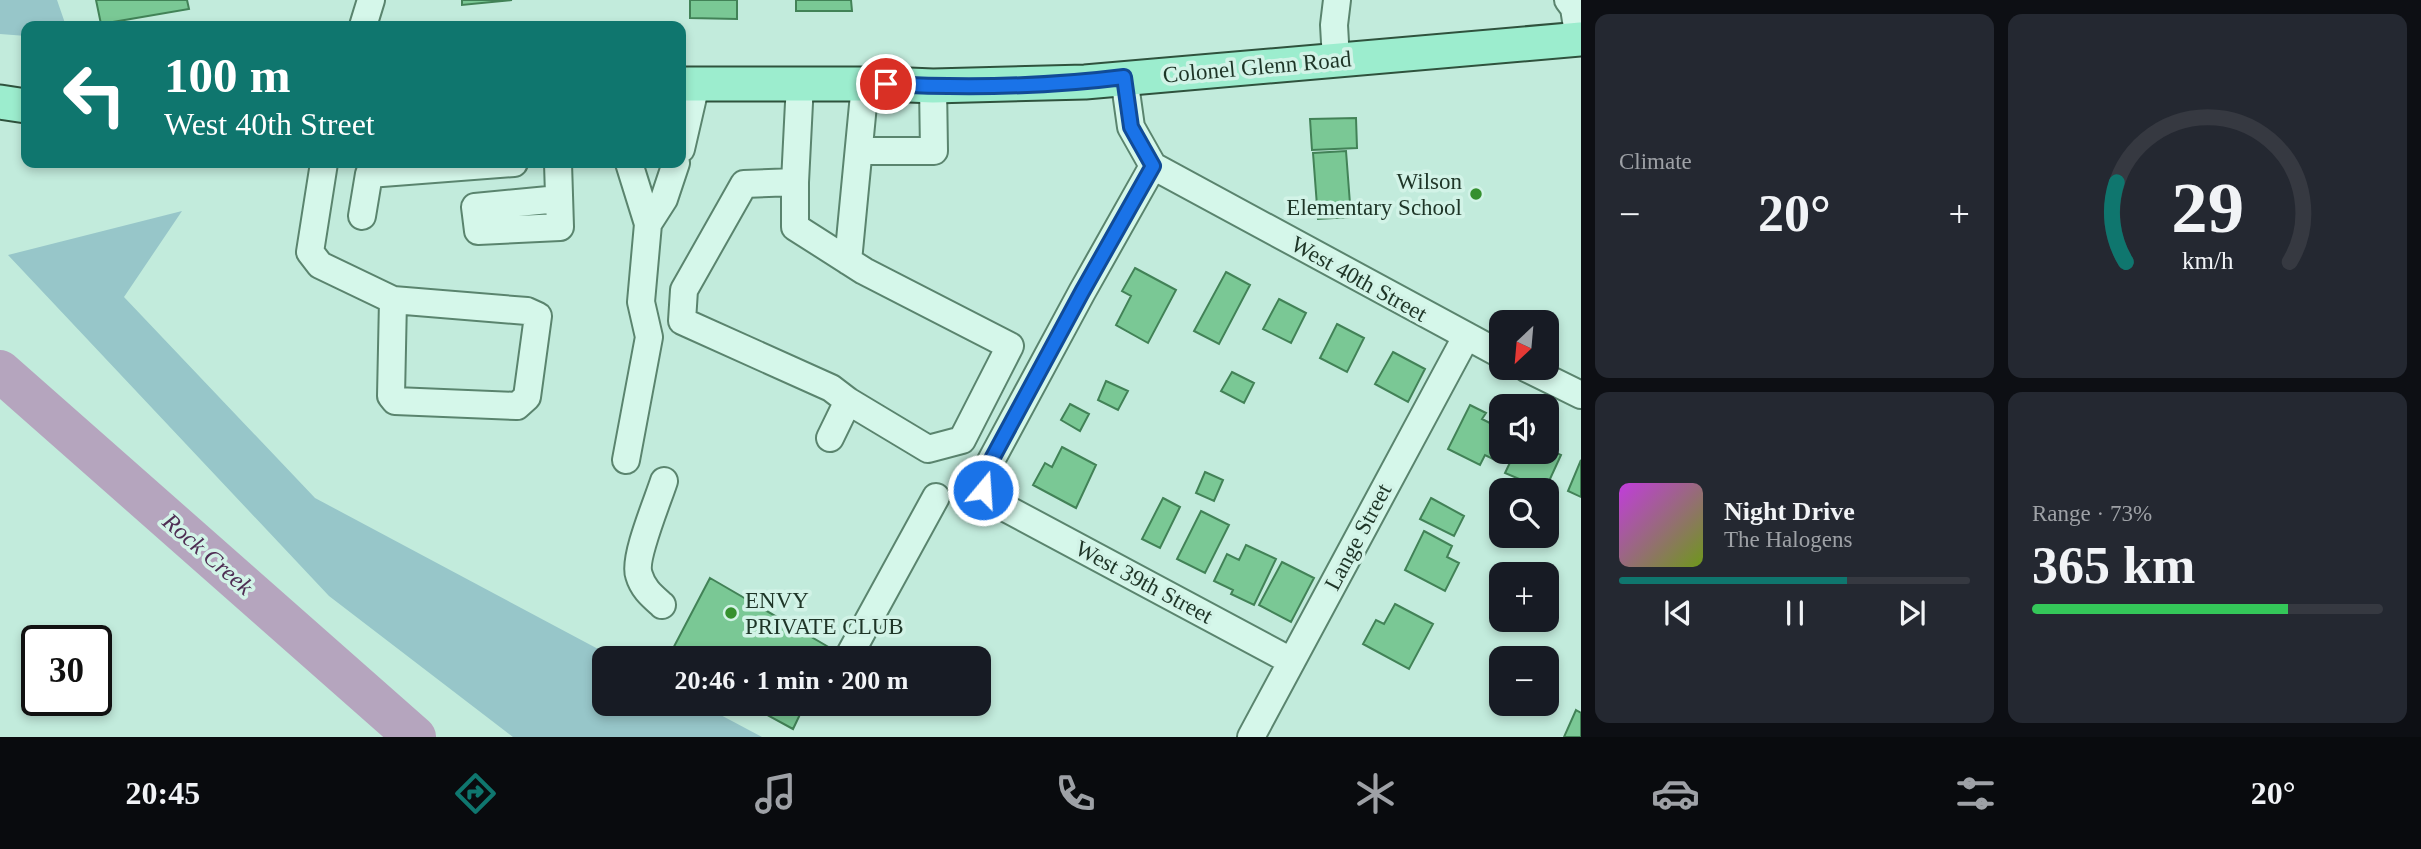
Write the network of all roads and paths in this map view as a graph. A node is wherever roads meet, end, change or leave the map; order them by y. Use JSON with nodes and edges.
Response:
{"nodes":[{"id":1,"x":371,"y":0,"type":"edge"},
{"id":2,"x":1337,"y":0,"type":"edge"},
{"id":3,"x":1568,"y":0,"type":"edge"},
{"id":4,"x":365,"y":21,"type":"edge"},
{"id":5,"x":1580,"y":39,"type":"edge"},
{"id":6,"x":1336,"y":60,"type":"junction"},
{"id":7,"x":1124,"y":77,"type":"junction"},
{"id":8,"x":800,"y":83,"type":"junction"},
{"id":9,"x":688,"y":84,"type":"edge"},
{"id":10,"x":865,"y":84,"type":"junction"},
{"id":11,"x":933,"y":86,"type":"junction"},
{"id":12,"x":686,"y":103,"type":"edge"},
{"id":13,"x":859,"y":151,"type":"junction"},
{"id":14,"x":1153,"y":166,"type":"junction"},
{"id":15,"x":323,"y":168,"type":"edge"},
{"id":16,"x":388,"y":168,"type":"edge"},
{"id":17,"x":558,"y":168,"type":"edge"},
{"id":18,"x":631,"y":168,"type":"edge"},
{"id":19,"x":674,"y":168,"type":"edge"},
{"id":20,"x":368,"y":169,"type":"edge"},
{"id":21,"x":795,"y":182,"type":"junction"},
{"id":22,"x":475,"y":207,"type":"dead end"},
{"id":23,"x":362,"y":216,"type":"dead end"},
{"id":24,"x":648,"y":224,"type":"junction"},
{"id":25,"x":848,"y":261,"type":"junction"},
{"id":26,"x":393,"y":300,"type":"junction"},
{"id":27,"x":1466,"y":337,"type":"junction"},
{"id":28,"x":1489,"y":348,"type":"edge"},
{"id":29,"x":1550,"y":380,"type":"edge"},
{"id":30,"x":1581,"y":395,"type":"edge"},
{"id":31,"x":848,"y":401,"type":"junction"},
{"id":32,"x":830,"y":438,"type":"dead end"},
{"id":33,"x":626,"y":460,"type":"dead end"},
{"id":34,"x":663,"y":481,"type":"dead end"},
{"id":35,"x":936,"y":497,"type":"dead end"},
{"id":36,"x":662,"y":605,"type":"dead end"},
{"id":37,"x":854,"y":646,"type":"edge"},
{"id":38,"x":1292,"y":661,"type":"junction"},
{"id":39,"x":1251,"y":737,"type":"edge"}],
"edges":[{"from":1,"to":4,"type":"street"},
{"from":2,"to":6,"type":"street"},
{"from":3,"to":5,"type":"street"},
{"from":5,"to":6,"type":"main road","name":"Colonel Glenn Road"},
{"from":6,"to":7,"type":"main road","name":"Colonel Glenn Road"},
{"from":7,"to":11,"type":"main road","name":"Colonel Glenn Road"},
{"from":7,"to":14,"type":"street"},
{"from":8,"to":9,"type":"main road","name":"Colonel Glenn Road"},
{"from":8,"to":10,"type":"main road","name":"Colonel Glenn Road"},
{"from":8,"to":21,"type":"street"},
{"from":9,"to":12,"type":"street"},
{"from":10,"to":11,"type":"main road","name":"Colonel Glenn Road"},
{"from":10,"to":13,"type":"street"},
{"from":11,"to":13,"type":"street"},
{"from":13,"to":25,"type":"street"},
{"from":14,"to":27,"type":"street","name":"West 40th Street"},
{"from":14,"to":38,"type":"street","name":"West 39th Street"},
{"from":15,"to":26,"type":"street"},
{"from":16,"to":20,"type":"street"},
{"from":17,"to":22,"type":"street"},
{"from":18,"to":24,"type":"street"},
{"from":19,"to":24,"type":"street"},
{"from":20,"to":23,"type":"street"},
{"from":21,"to":25,"type":"street"},
{"from":21,"to":31,"type":"street"},
{"from":24,"to":33,"type":"street"},
{"from":25,"to":31,"type":"street"},
{"from":26,"to":26,"type":"street"},
{"from":27,"to":28,"type":"street","name":"West 40th Street"},
{"from":27,"to":38,"type":"street","name":"Lange Street"},
{"from":29,"to":30,"type":"street"},
{"from":31,"to":32,"type":"street"},
{"from":34,"to":36,"type":"street"},
{"from":35,"to":37,"type":"street"},
{"from":38,"to":39,"type":"street","name":"Lange Street"}]}
